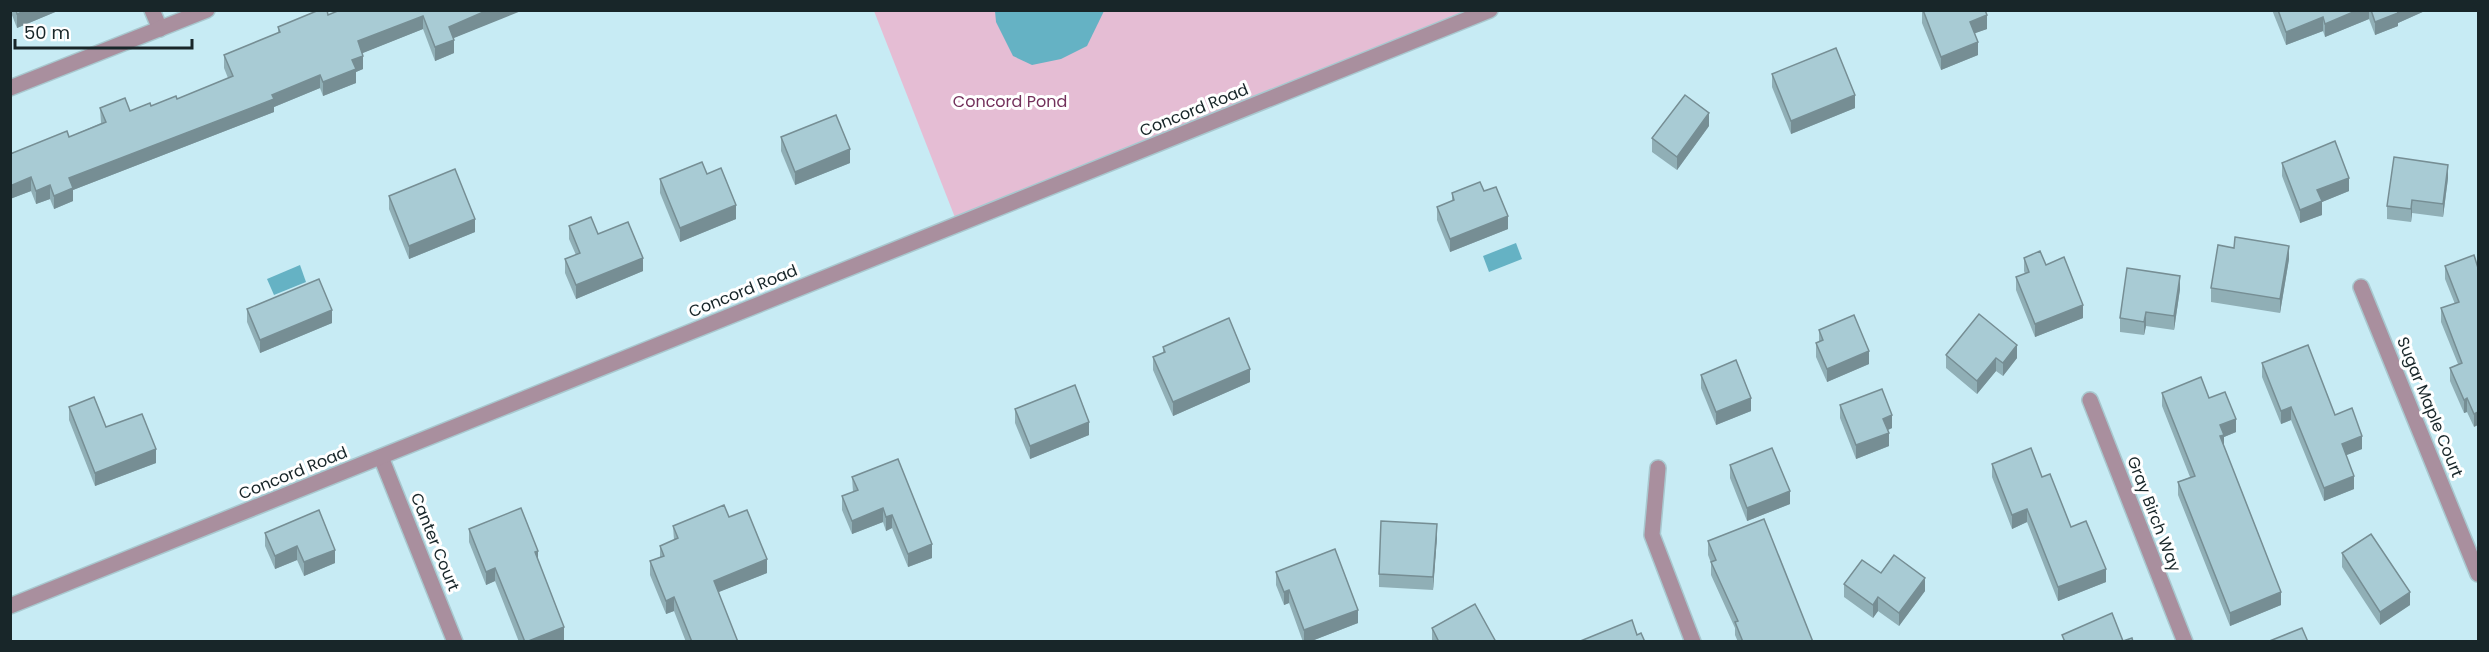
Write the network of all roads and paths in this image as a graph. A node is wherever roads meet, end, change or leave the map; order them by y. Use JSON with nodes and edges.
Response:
{"nodes":[{"id":1,"x":152,"y":10,"type":"edge"},
{"id":2,"x":207,"y":10,"type":"edge"},
{"id":3,"x":1490,"y":10,"type":"edge"},
{"id":4,"x":160,"y":29,"type":"junction"},
{"id":5,"x":10,"y":88,"type":"edge"},
{"id":6,"x":2361,"y":287,"type":"dead end"},
{"id":7,"x":2090,"y":400,"type":"dead end"},
{"id":8,"x":381,"y":457,"type":"junction"},
{"id":9,"x":1658,"y":468,"type":"dead end"},
{"id":10,"x":2478,"y":574,"type":"edge"},
{"id":11,"x":10,"y":606,"type":"edge"},
{"id":12,"x":455,"y":642,"type":"edge"},
{"id":13,"x":1693,"y":642,"type":"edge"},
{"id":14,"x":2185,"y":642,"type":"edge"}],
"edges":[{"from":1,"to":4,"type":"street"},
{"from":2,"to":4,"type":"street"},
{"from":3,"to":8,"type":"street","name":"Concord Road"},
{"from":4,"to":5,"type":"street"},
{"from":6,"to":10,"type":"street","name":"Sugar Maple Court"},
{"from":7,"to":14,"type":"street","name":"Gray Birch Way"},
{"from":8,"to":11,"type":"street","name":"Concord Road"},
{"from":8,"to":12,"type":"street","name":"Canter Court"},
{"from":9,"to":13,"type":"street"}]}
